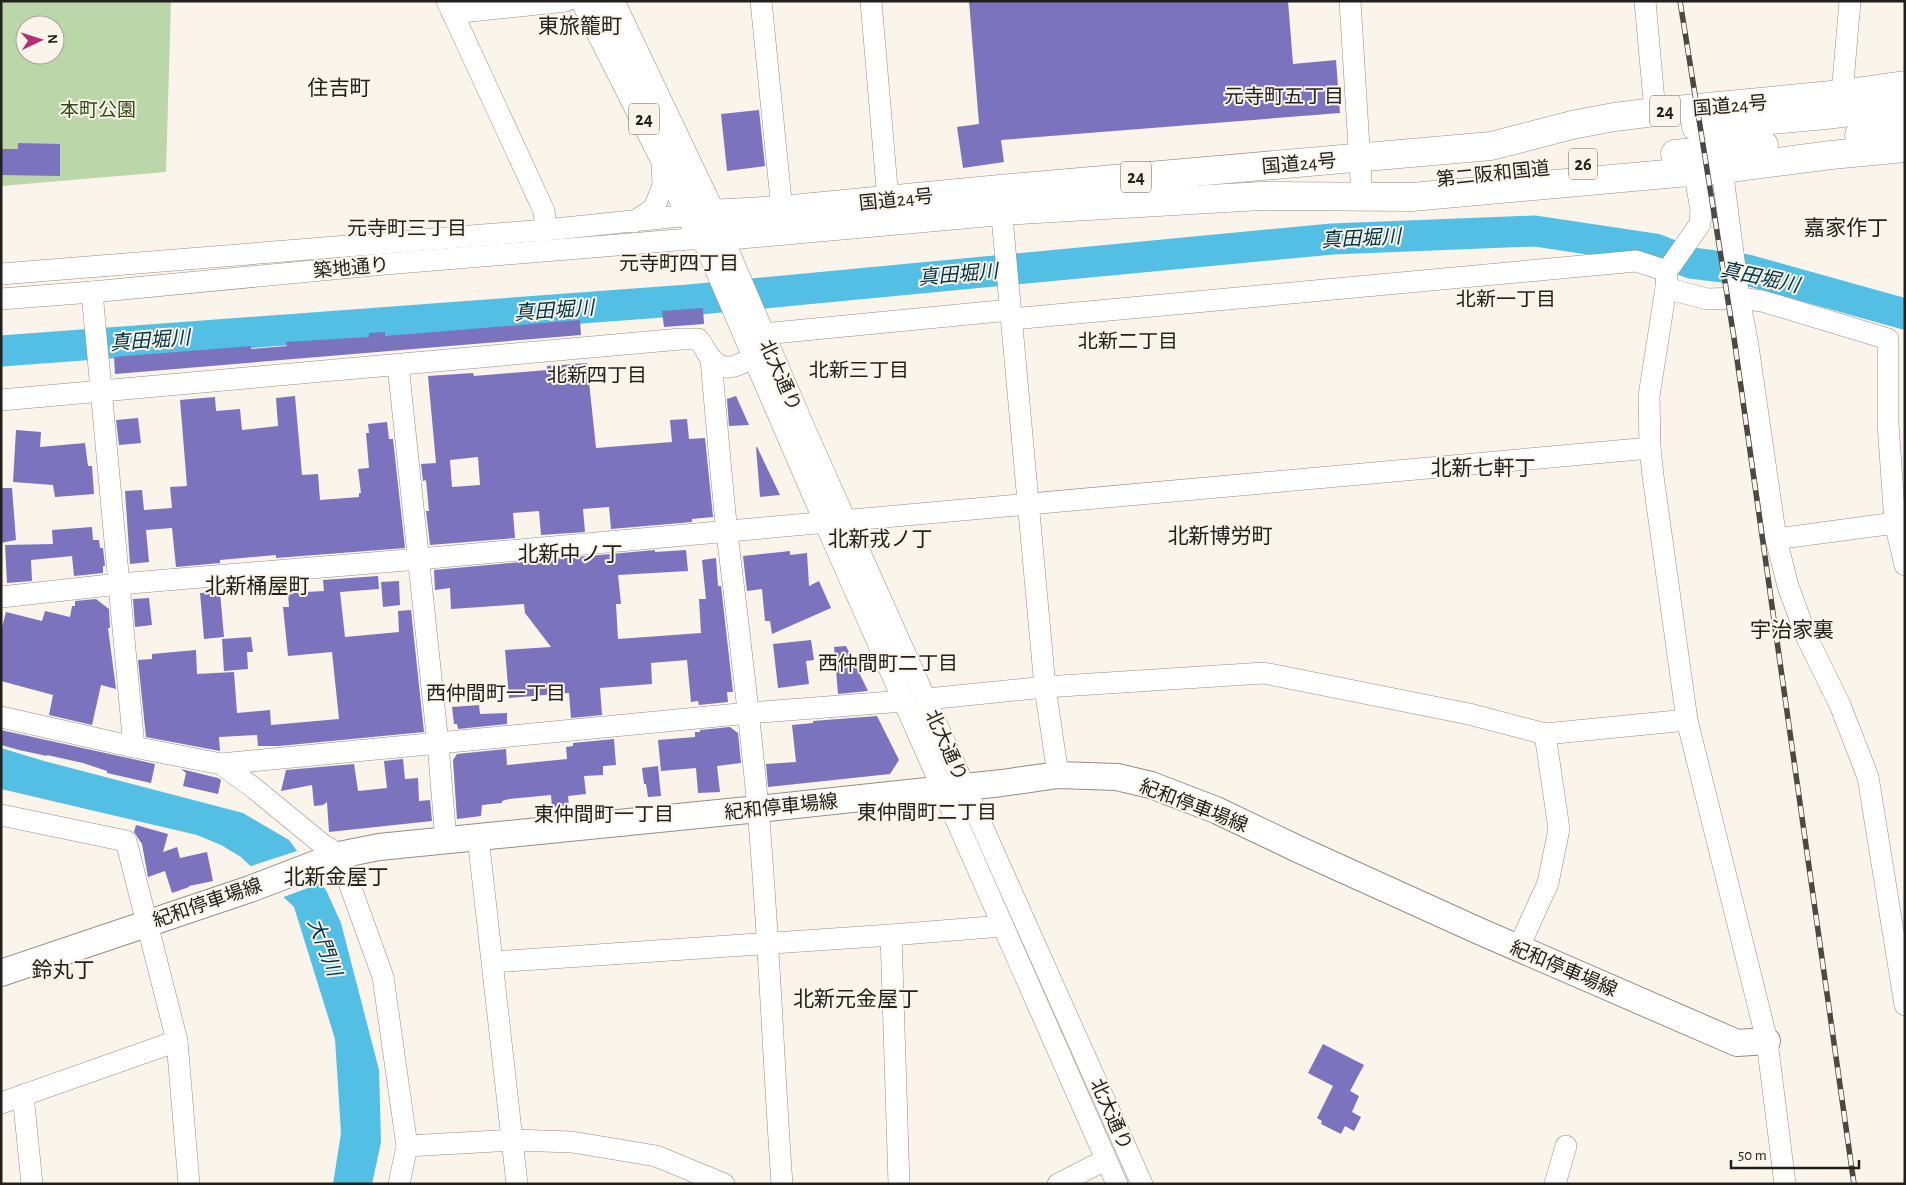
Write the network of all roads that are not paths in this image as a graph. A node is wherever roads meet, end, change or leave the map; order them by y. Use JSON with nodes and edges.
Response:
{"nodes":[{"id":1,"x":566,"y":1,"type":"edge"},
{"id":2,"x":585,"y":1,"type":"edge"},
{"id":3,"x":610,"y":1,"type":"edge"},
{"id":4,"x":761,"y":1,"type":"edge"},
{"id":5,"x":871,"y":1,"type":"edge"},
{"id":6,"x":1350,"y":1,"type":"edge"},
{"id":7,"x":1645,"y":1,"type":"edge"},
{"id":8,"x":1850,"y":1,"type":"edge"},
{"id":9,"x":450,"y":7,"type":"edge"},
{"id":10,"x":1905,"y":85,"type":"edge"},
{"id":11,"x":1842,"y":94,"type":"junction"},
{"id":12,"x":1905,"y":105,"type":"edge"},
{"id":13,"x":1654,"y":112,"type":"junction"},
{"id":14,"x":1905,"y":128,"type":"edge"},
{"id":15,"x":1491,"y":146,"type":"junction"},
{"id":16,"x":1905,"y":148,"type":"edge"},
{"id":17,"x":662,"y":154,"type":"junction"},
{"id":18,"x":1359,"y":158,"type":"junction"},
{"id":19,"x":1722,"y":169,"type":"junction"},
{"id":20,"x":1694,"y":171,"type":"junction"},
{"id":21,"x":1362,"y":191,"type":"junction"},
{"id":22,"x":888,"y":200,"type":"junction"},
{"id":23,"x":1001,"y":200,"type":"junction"},
{"id":24,"x":782,"y":210,"type":"junction"},
{"id":25,"x":634,"y":222,"type":"junction"},
{"id":26,"x":706,"y":226,"type":"junction"},
{"id":27,"x":546,"y":230,"type":"junction"},
{"id":28,"x":1,"y":274,"type":"edge"},
{"id":29,"x":730,"y":279,"type":"junction"},
{"id":30,"x":1666,"y":279,"type":"junction"},
{"id":31,"x":92,"y":292,"type":"junction"},
{"id":32,"x":1738,"y":293,"type":"junction"},
{"id":33,"x":1,"y":299,"type":"edge"},
{"id":34,"x":1011,"y":315,"type":"junction"},
{"id":35,"x":763,"y":334,"type":"junction"},
{"id":36,"x":753,"y":358,"type":"junction"},
{"id":37,"x":711,"y":359,"type":"junction"},
{"id":38,"x":398,"y":365,"type":"junction"},
{"id":39,"x":102,"y":390,"type":"junction"},
{"id":40,"x":1,"y":400,"type":"edge"},
{"id":41,"x":1650,"y":448,"type":"junction"},
{"id":42,"x":1027,"y":504,"type":"junction"},
{"id":43,"x":847,"y":520,"type":"junction"},
{"id":44,"x":825,"y":522,"type":"junction"},
{"id":45,"x":1895,"y":523,"type":"junction"},
{"id":46,"x":727,"y":532,"type":"junction"},
{"id":47,"x":1776,"y":538,"type":"junction"},
{"id":48,"x":419,"y":559,"type":"junction"},
{"id":49,"x":1905,"y":565,"type":"edge"},
{"id":50,"x":120,"y":584,"type":"junction"},
{"id":51,"x":1,"y":597,"type":"edge"},
{"id":52,"x":1045,"y":687,"type":"junction"},
{"id":53,"x":927,"y":699,"type":"junction"},
{"id":54,"x":904,"y":701,"type":"junction"},
{"id":55,"x":749,"y":713,"type":"junction"},
{"id":56,"x":1,"y":717,"type":"edge"},
{"id":57,"x":1687,"y":720,"type":"junction"},
{"id":58,"x":1545,"y":734,"type":"junction"},
{"id":59,"x":438,"y":744,"type":"junction"},
{"id":60,"x":134,"y":747,"type":"junction"},
{"id":61,"x":221,"y":764,"type":"junction"},
{"id":62,"x":1058,"y":774,"type":"junction"},
{"id":63,"x":954,"y":787,"type":"junction"},
{"id":64,"x":758,"y":809,"type":"junction"},
{"id":65,"x":1,"y":815,"type":"edge"},
{"id":66,"x":478,"y":837,"type":"junction"},
{"id":67,"x":446,"y":841,"type":"junction"},
{"id":68,"x":330,"y":858,"type":"junction"},
{"id":69,"x":148,"y":923,"type":"junction"},
{"id":70,"x":1003,"y":926,"type":"junction"},
{"id":71,"x":891,"y":935,"type":"junction"},
{"id":72,"x":768,"y":943,"type":"junction"},
{"id":73,"x":1518,"y":949,"type":"junction"},
{"id":74,"x":493,"y":962,"type":"junction"},
{"id":75,"x":1,"y":974,"type":"edge"},
{"id":76,"x":1905,"y":1005,"type":"edge"},
{"id":77,"x":177,"y":1041,"type":"junction"},
{"id":78,"x":1767,"y":1041,"type":"junction"},
{"id":79,"x":24,"y":1095,"type":"junction"},
{"id":80,"x":1,"y":1103,"type":"edge"},
{"id":81,"x":513,"y":1140,"type":"junction"},
{"id":82,"x":407,"y":1146,"type":"junction"},
{"id":83,"x":1566,"y":1146,"type":"dead end"},
{"id":84,"x":1105,"y":1160,"type":"junction"},
{"id":85,"x":32,"y":1184,"type":"edge"},
{"id":86,"x":188,"y":1184,"type":"edge"},
{"id":87,"x":399,"y":1184,"type":"edge"},
{"id":88,"x":518,"y":1184,"type":"edge"},
{"id":89,"x":724,"y":1184,"type":"edge"},
{"id":90,"x":782,"y":1184,"type":"edge"},
{"id":91,"x":899,"y":1184,"type":"edge"},
{"id":92,"x":1058,"y":1184,"type":"edge"},
{"id":93,"x":1117,"y":1184,"type":"edge"},
{"id":94,"x":1142,"y":1184,"type":"edge"},
{"id":95,"x":1555,"y":1184,"type":"edge"},
{"id":96,"x":1785,"y":1184,"type":"edge"}],
"edges":[{"from":1,"to":9,"type":"street"},
{"from":2,"to":17,"type":"highway","number":"24"},
{"from":3,"to":26,"type":"highway","number":"24"},
{"from":4,"to":24,"type":"street"},
{"from":5,"to":22,"type":"street"},
{"from":6,"to":18,"type":"street"},
{"from":7,"to":13,"type":"street"},
{"from":8,"to":11,"type":"street"},
{"from":9,"to":27,"type":"street"},
{"from":10,"to":11,"type":"highway","name":"国道24号","number":"24"},
{"from":11,"to":13,"type":"highway","name":"国道24号","number":"24"},
{"from":12,"to":15,"type":"highway","name":"第二阪和国道","number":"26"},
{"from":13,"to":15,"type":"highway","name":"国道24号","number":"24"},
{"from":14,"to":21,"type":"highway","name":"第二阪和国道","number":"26"},
{"from":15,"to":18,"type":"highway","name":"国道24号","number":"24"},
{"from":16,"to":19,"type":"highway","name":"国道24号","number":"24"},
{"from":17,"to":25,"type":"street"},
{"from":17,"to":26,"type":"highway","number":"24"},
{"from":18,"to":21,"type":"street"},
{"from":18,"to":23,"type":"highway","name":"国道24号","number":"24"},
{"from":19,"to":20,"type":"highway","name":"国道24号","number":"24"},
{"from":19,"to":32,"type":"street"},
{"from":20,"to":21,"type":"highway","name":"国道24号","number":"24"},
{"from":20,"to":30,"type":"street"},
{"from":21,"to":23,"type":"highway","name":"国道24号","number":"24"},
{"from":22,"to":23,"type":"highway","name":"国道24号","number":"24"},
{"from":22,"to":24,"type":"highway","name":"国道24号","number":"24"},
{"from":23,"to":26,"type":"highway","name":"国道24号","number":"24"},
{"from":23,"to":34,"type":"street"},
{"from":24,"to":26,"type":"highway","name":"国道24号","number":"24"},
{"from":25,"to":26,"type":"street","name":"築地通り"},
{"from":25,"to":27,"type":"street","name":"築地通り"},
{"from":26,"to":29,"type":"street"},
{"from":26,"to":31,"type":"street","name":"築地通り"},
{"from":27,"to":28,"type":"street","name":"築地通り"},
{"from":29,"to":35,"type":"street","name":"北大通り"},
{"from":29,"to":36,"type":"street","name":"北大通り"},
{"from":30,"to":32,"type":"street"},
{"from":30,"to":34,"type":"street"},
{"from":30,"to":41,"type":"street"},
{"from":31,"to":33,"type":"street","name":"築地通り"},
{"from":31,"to":39,"type":"street"},
{"from":32,"to":45,"type":"street"},
{"from":32,"to":47,"type":"street"},
{"from":34,"to":35,"type":"street"},
{"from":34,"to":42,"type":"street"},
{"from":35,"to":43,"type":"street","name":"北大通り"},
{"from":36,"to":37,"type":"street"},
{"from":36,"to":44,"type":"street","name":"北大通り"},
{"from":37,"to":38,"type":"street"},
{"from":37,"to":46,"type":"street"},
{"from":38,"to":39,"type":"street"},
{"from":38,"to":48,"type":"street"},
{"from":39,"to":40,"type":"street"},
{"from":39,"to":50,"type":"street"},
{"from":41,"to":42,"type":"street"},
{"from":41,"to":57,"type":"street"},
{"from":42,"to":43,"type":"street"},
{"from":42,"to":52,"type":"street"},
{"from":43,"to":44,"type":"street"},
{"from":43,"to":53,"type":"street","name":"北大通り"},
{"from":44,"to":46,"type":"street"},
{"from":44,"to":54,"type":"street","name":"北大通り"},
{"from":45,"to":47,"type":"street"},
{"from":45,"to":49,"type":"street"},
{"from":46,"to":48,"type":"street"},
{"from":46,"to":55,"type":"street"},
{"from":47,"to":76,"type":"street"},
{"from":48,"to":50,"type":"street"},
{"from":48,"to":59,"type":"street"},
{"from":50,"to":51,"type":"street"},
{"from":50,"to":60,"type":"street"},
{"from":52,"to":53,"type":"street"},
{"from":52,"to":58,"type":"street"},
{"from":52,"to":62,"type":"street"},
{"from":53,"to":63,"type":"street","name":"北大通り"},
{"from":54,"to":55,"type":"street"},
{"from":54,"to":63,"type":"street","name":"北大通り"},
{"from":55,"to":59,"type":"street"},
{"from":55,"to":64,"type":"street"},
{"from":56,"to":60,"type":"street"},
{"from":57,"to":58,"type":"street"},
{"from":57,"to":78,"type":"street"},
{"from":58,"to":73,"type":"street"},
{"from":59,"to":61,"type":"street"},
{"from":59,"to":67,"type":"street"},
{"from":60,"to":61,"type":"street"},
{"from":61,"to":68,"type":"street"},
{"from":62,"to":63,"type":"main road","name":"紀和停車場線"},
{"from":62,"to":73,"type":"main road","name":"紀和停車場線"},
{"from":63,"to":64,"type":"main road","name":"紀和停車場線"},
{"from":63,"to":70,"type":"street","name":"北大通り"},
{"from":63,"to":94,"type":"street","name":"北大通り"},
{"from":64,"to":66,"type":"main road","name":"紀和停車場線"},
{"from":64,"to":72,"type":"street"},
{"from":65,"to":69,"type":"street"},
{"from":66,"to":67,"type":"main road","name":"紀和停車場線"},
{"from":66,"to":74,"type":"street"},
{"from":67,"to":68,"type":"main road","name":"紀和停車場線"},
{"from":68,"to":69,"type":"main road","name":"紀和停車場線"},
{"from":68,"to":82,"type":"street"},
{"from":69,"to":75,"type":"main road","name":"紀和停車場線"},
{"from":69,"to":77,"type":"street"},
{"from":70,"to":71,"type":"street"},
{"from":70,"to":84,"type":"street","name":"北大通り"},
{"from":71,"to":72,"type":"street"},
{"from":71,"to":91,"type":"street"},
{"from":72,"to":74,"type":"street"},
{"from":72,"to":90,"type":"street"},
{"from":73,"to":78,"type":"main road","name":"紀和停車場線"},
{"from":74,"to":81,"type":"street"},
{"from":77,"to":79,"type":"street"},
{"from":77,"to":86,"type":"street"},
{"from":78,"to":96,"type":"street"},
{"from":79,"to":80,"type":"street"},
{"from":79,"to":85,"type":"street"},
{"from":81,"to":82,"type":"street"},
{"from":81,"to":88,"type":"street"},
{"from":81,"to":89,"type":"street"},
{"from":82,"to":87,"type":"street"},
{"from":83,"to":95,"type":"street"},
{"from":84,"to":92,"type":"street"},
{"from":84,"to":93,"type":"street","name":"北大通り"}]}
